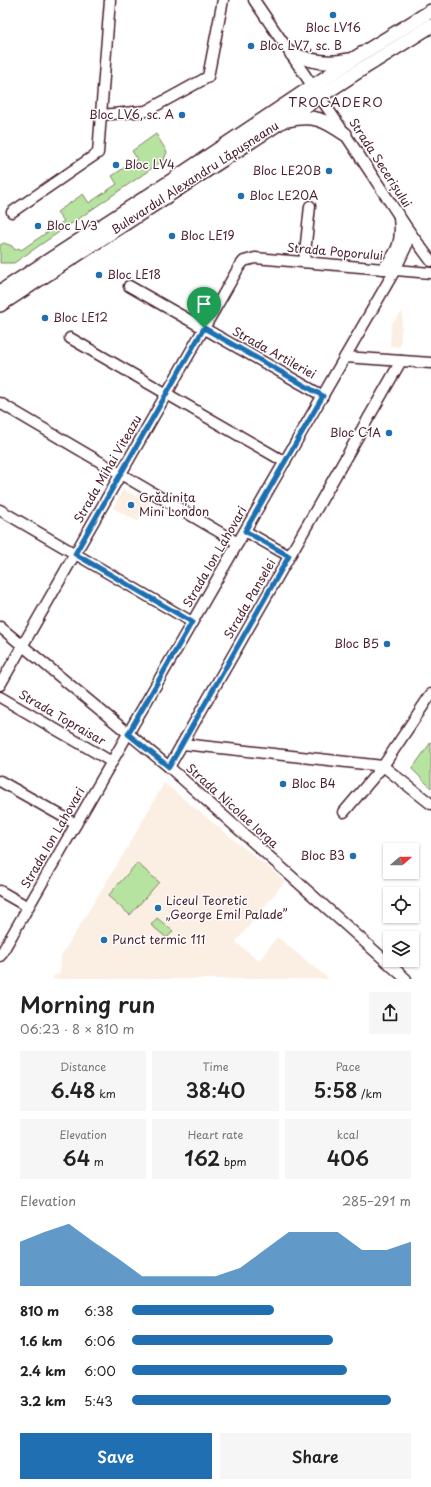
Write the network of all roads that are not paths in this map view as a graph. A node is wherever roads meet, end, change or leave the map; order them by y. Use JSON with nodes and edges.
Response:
{"nodes":[{"id":1,"x":110,"y":0,"type":"edge"},
{"id":2,"x":223,"y":0,"type":"edge"},
{"id":3,"x":254,"y":0,"type":"edge"},
{"id":4,"x":431,"y":11,"type":"edge"},
{"id":5,"x":431,"y":26,"type":"edge"},
{"id":6,"x":292,"y":54,"type":"junction"},
{"id":7,"x":355,"y":58,"type":"junction"},
{"id":8,"x":316,"y":91,"type":"junction"},
{"id":9,"x":101,"y":116,"type":"junction"},
{"id":10,"x":280,"y":122,"type":"junction"},
{"id":11,"x":345,"y":134,"type":"junction"},
{"id":12,"x":310,"y":206,"type":"dead end"},
{"id":13,"x":12,"y":212,"type":"dead end"},
{"id":14,"x":399,"y":216,"type":"junction"},
{"id":15,"x":409,"y":231,"type":"junction"},
{"id":16,"x":304,"y":262,"type":"junction"},
{"id":17,"x":431,"y":262,"type":"edge"},
{"id":18,"x":239,"y":266,"type":"joint"},
{"id":19,"x":382,"y":269,"type":"junction"},
{"id":20,"x":395,"y":270,"type":"junction"},
{"id":21,"x":431,"y":273,"type":"edge"},
{"id":22,"x":129,"y":286,"type":"dead end"},
{"id":23,"x":0,"y":292,"type":"edge"},
{"id":24,"x":0,"y":305,"type":"edge"},
{"id":25,"x":204,"y":328,"type":"junction"},
{"id":26,"x":70,"y":338,"type":"dead end"},
{"id":27,"x":345,"y":357,"type":"junction"},
{"id":28,"x":401,"y":361,"type":"junction"},
{"id":29,"x":431,"y":363,"type":"edge"},
{"id":30,"x":166,"y":394,"type":"junction"},
{"id":31,"x":323,"y":396,"type":"junction"},
{"id":32,"x":0,"y":403,"type":"edge"},
{"id":33,"x":285,"y":462,"type":"junction"},
{"id":34,"x":120,"y":474,"type":"junction"},
{"id":35,"x":0,"y":510,"type":"edge"},
{"id":36,"x":245,"y":531,"type":"junction"},
{"id":37,"x":238,"y":543,"type":"junction"},
{"id":38,"x":75,"y":554,"type":"junction"},
{"id":39,"x":289,"y":556,"type":"junction"},
{"id":40,"x":192,"y":622,"type":"junction"},
{"id":41,"x":0,"y":627,"type":"edge"},
{"id":42,"x":22,"y":645,"type":"junction"},
{"id":43,"x":0,"y":685,"type":"edge"},
{"id":44,"x":431,"y":694,"type":"edge"},
{"id":45,"x":0,"y":697,"type":"edge"},
{"id":46,"x":128,"y":734,"type":"junction"},
{"id":47,"x":183,"y":744,"type":"junction"},
{"id":48,"x":112,"y":762,"type":"junction"},
{"id":49,"x":383,"y":766,"type":"junction"},
{"id":50,"x":169,"y":767,"type":"junction"},
{"id":51,"x":0,"y":781,"type":"edge"},
{"id":52,"x":431,"y":804,"type":"edge"},
{"id":53,"x":344,"y":812,"type":"dead end"},
{"id":54,"x":76,"y":824,"type":"junction"},
{"id":55,"x":0,"y":890,"type":"edge"},
{"id":56,"x":28,"y":907,"type":"junction"},
{"id":57,"x":0,"y":956,"type":"edge"},
{"id":58,"x":406,"y":979,"type":"edge"}],
"edges":[{"from":1,"to":9,"type":"street"},
{"from":2,"to":9,"type":"street"},
{"from":3,"to":6,"type":"street","name":"Strada Secerișului"},
{"from":4,"to":7,"type":"main road","name":"Bulevardul Alexandru Lăpușneanu"},
{"from":5,"to":8,"type":"main road","name":"Bulevardul Alexandru Lăpușneanu"},
{"from":6,"to":7,"type":"main road"},
{"from":6,"to":8,"type":"street","name":"Strada Secerișului"},
{"from":7,"to":8,"type":"main road","name":"Bulevardul Alexandru Lăpușneanu"},
{"from":8,"to":10,"type":"main road","name":"Bulevardul Alexandru Lăpușneanu"},
{"from":8,"to":11,"type":"street","name":"Strada Secerișului"},
{"from":8,"to":23,"type":"main road","name":"Bulevardul Alexandru Lăpușneanu"},
{"from":9,"to":13,"type":"street"},
{"from":10,"to":11,"type":"main road"},
{"from":10,"to":24,"type":"main road","name":"Bulevardul Alexandru Lăpușneanu"},
{"from":11,"to":14,"type":"street","name":"Strada Secerișului"},
{"from":12,"to":16,"type":"street"},
{"from":14,"to":15,"type":"street","name":"Strada Secerișului"},
{"from":14,"to":19,"type":"street"},
{"from":15,"to":17,"type":"street","name":"Strada Secerișului"},
{"from":15,"to":20,"type":"street","name":"Strada Ion Lahovari"},
{"from":16,"to":18,"type":"street","name":"Strada Poporului"},
{"from":16,"to":19,"type":"street","name":"Strada Poporului"},
{"from":18,"to":25,"type":"street","name":"Strada Mihai Viteazu"},
{"from":19,"to":20,"type":"street","name":"Strada Poporului"},
{"from":20,"to":21,"type":"street","name":"Strada Poporului"},
{"from":20,"to":27,"type":"street","name":"Strada Ion Lahovari"},
{"from":22,"to":25,"type":"street","name":"Strada Artileriei"},
{"from":25,"to":30,"type":"street","name":"Strada Mihai Viteazu"},
{"from":25,"to":31,"type":"street","name":"Strada Artileriei"},
{"from":26,"to":30,"type":"street"},
{"from":27,"to":28,"type":"street"},
{"from":27,"to":31,"type":"street","name":"Strada Ion Lahovari"},
{"from":28,"to":29,"type":"street"},
{"from":28,"to":39,"type":"street","name":"Strada Panselei"},
{"from":30,"to":33,"type":"street"},
{"from":30,"to":34,"type":"street","name":"Strada Mihai Viteazu"},
{"from":31,"to":33,"type":"street","name":"Strada Ion Lahovari"},
{"from":32,"to":34,"type":"street"},
{"from":33,"to":36,"type":"street","name":"Strada Ion Lahovari"},
{"from":34,"to":37,"type":"street"},
{"from":34,"to":38,"type":"street","name":"Strada Mihai Viteazu"},
{"from":35,"to":38,"type":"street"},
{"from":36,"to":37,"type":"street","name":"Strada Ion Lahovari"},
{"from":36,"to":39,"type":"street"},
{"from":37,"to":40,"type":"street","name":"Strada Ion Lahovari"},
{"from":38,"to":40,"type":"street"},
{"from":38,"to":42,"type":"street","name":"Strada Mihai Viteazu"},
{"from":39,"to":47,"type":"street","name":"Strada Panselei"},
{"from":40,"to":46,"type":"street","name":"Strada Ion Lahovari"},
{"from":41,"to":42,"type":"street","name":"Strada Nicolae Iorga"},
{"from":42,"to":43,"type":"street","name":"Strada Mihai Viteazu"},
{"from":42,"to":46,"type":"street","name":"Strada Nicolae Iorga"},
{"from":44,"to":49,"type":"street"},
{"from":45,"to":48,"type":"street","name":"Strada Topraisar"},
{"from":46,"to":48,"type":"street","name":"Strada Ion Lahovari"},
{"from":46,"to":50,"type":"street","name":"Strada Nicolae Iorga"},
{"from":47,"to":49,"type":"street"},
{"from":47,"to":50,"type":"street","name":"Strada Panselei"},
{"from":48,"to":54,"type":"street","name":"Strada Ion Lahovari"},
{"from":49,"to":52,"type":"street"},
{"from":49,"to":53,"type":"street"},
{"from":50,"to":58,"type":"street","name":"Strada Nicolae Iorga"},
{"from":51,"to":54,"type":"street"},
{"from":54,"to":56,"type":"street","name":"Strada Ion Lahovari"},
{"from":55,"to":56,"type":"street"},
{"from":56,"to":57,"type":"street","name":"Strada Ion Lahovari"}]}
